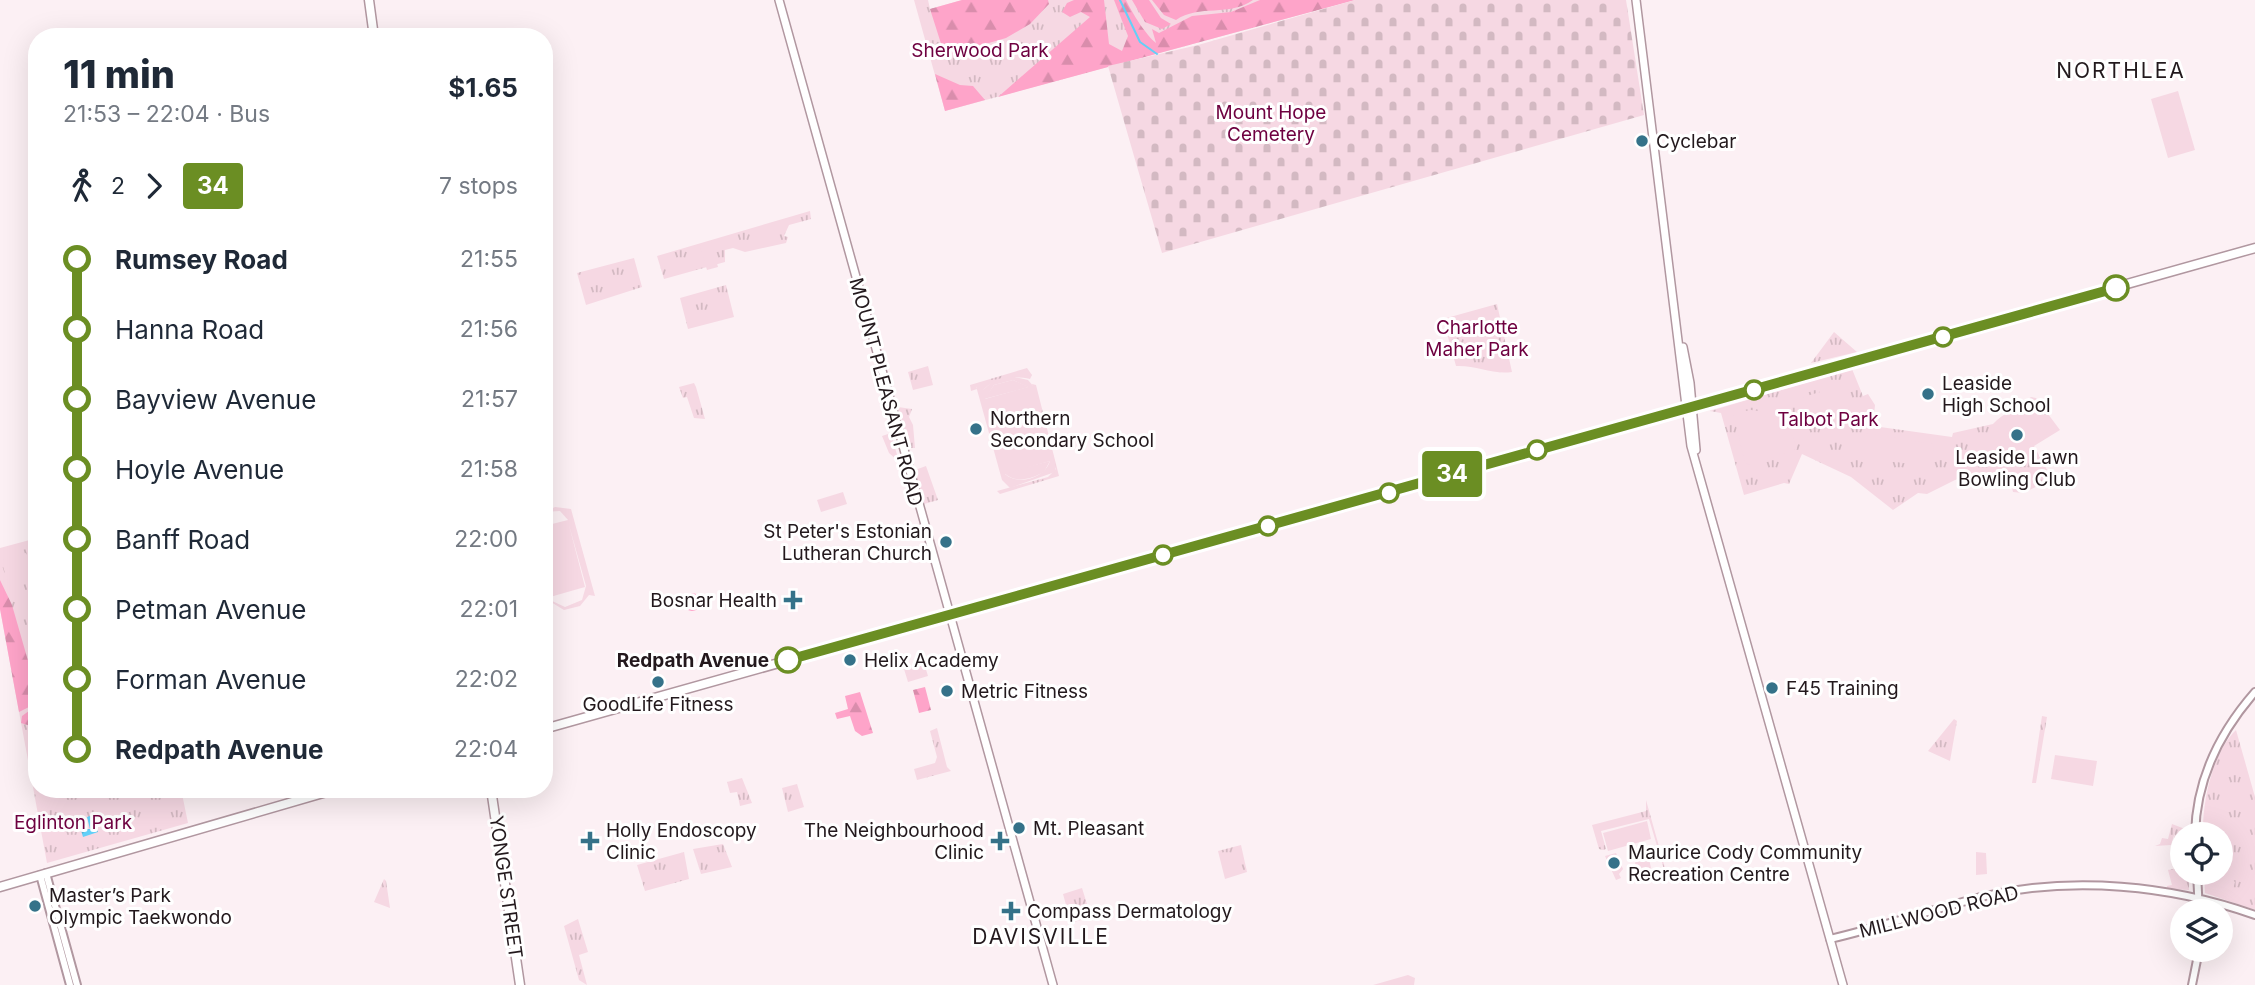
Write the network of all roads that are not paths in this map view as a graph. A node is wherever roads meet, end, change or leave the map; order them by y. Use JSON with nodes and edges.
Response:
{"nodes":[{"id":1,"x":369,"y":0,"type":"edge"},
{"id":2,"x":779,"y":0,"type":"edge"},
{"id":3,"x":1636,"y":0,"type":"edge"},
{"id":4,"x":373,"y":28,"type":"edge"},
{"id":5,"x":2255,"y":248,"type":"edge"},
{"id":6,"x":1688,"y":408,"type":"junction"},
{"id":7,"x":949,"y":616,"type":"junction"},
{"id":8,"x":2255,"y":692,"type":"edge"},
{"id":9,"x":553,"y":726,"type":"edge"},
{"id":10,"x":306,"y":798,"type":"edge"},
{"id":11,"x":492,"y":798,"type":"edge"},
{"id":12,"x":2196,"y":822,"type":"edge"},
{"id":13,"x":43,"y":874,"type":"junction"},
{"id":14,"x":2197,"y":885,"type":"edge"},
{"id":15,"x":0,"y":887,"type":"edge"},
{"id":16,"x":48,"y":891,"type":"junction"},
{"id":17,"x":2198,"y":898,"type":"junction"},
{"id":18,"x":2255,"y":915,"type":"edge"},
{"id":19,"x":1830,"y":939,"type":"junction"},
{"id":20,"x":2197,"y":962,"type":"edge"},
{"id":21,"x":70,"y":985,"type":"edge"},
{"id":22,"x":77,"y":985,"type":"edge"},
{"id":23,"x":520,"y":985,"type":"edge"},
{"id":24,"x":1053,"y":985,"type":"edge"},
{"id":25,"x":1843,"y":985,"type":"edge"},
{"id":26,"x":2192,"y":985,"type":"edge"}],
"edges":[{"from":1,"to":4,"type":"main road"},
{"from":2,"to":7,"type":"main road","name":"MOUNT PLEASANT ROAD"},
{"from":3,"to":6,"type":"main road"},
{"from":5,"to":6,"type":"main road"},
{"from":6,"to":7,"type":"main road"},
{"from":6,"to":19,"type":"main road"},
{"from":7,"to":9,"type":"main road"},
{"from":7,"to":24,"type":"main road","name":"MOUNT PLEASANT ROAD"},
{"from":8,"to":12,"type":"street"},
{"from":10,"to":13,"type":"main road"},
{"from":11,"to":23,"type":"main road","name":"YONGE STREET"},
{"from":13,"to":15,"type":"main road"},
{"from":13,"to":16,"type":"street"},
{"from":14,"to":17,"type":"street"},
{"from":16,"to":21,"type":"street"},
{"from":16,"to":22,"type":"street"},
{"from":17,"to":18,"type":"street","name":"MILLWOOD ROAD"},
{"from":17,"to":19,"type":"street","name":"MILLWOOD ROAD"},
{"from":19,"to":25,"type":"main road"},
{"from":20,"to":26,"type":"street"}]}
